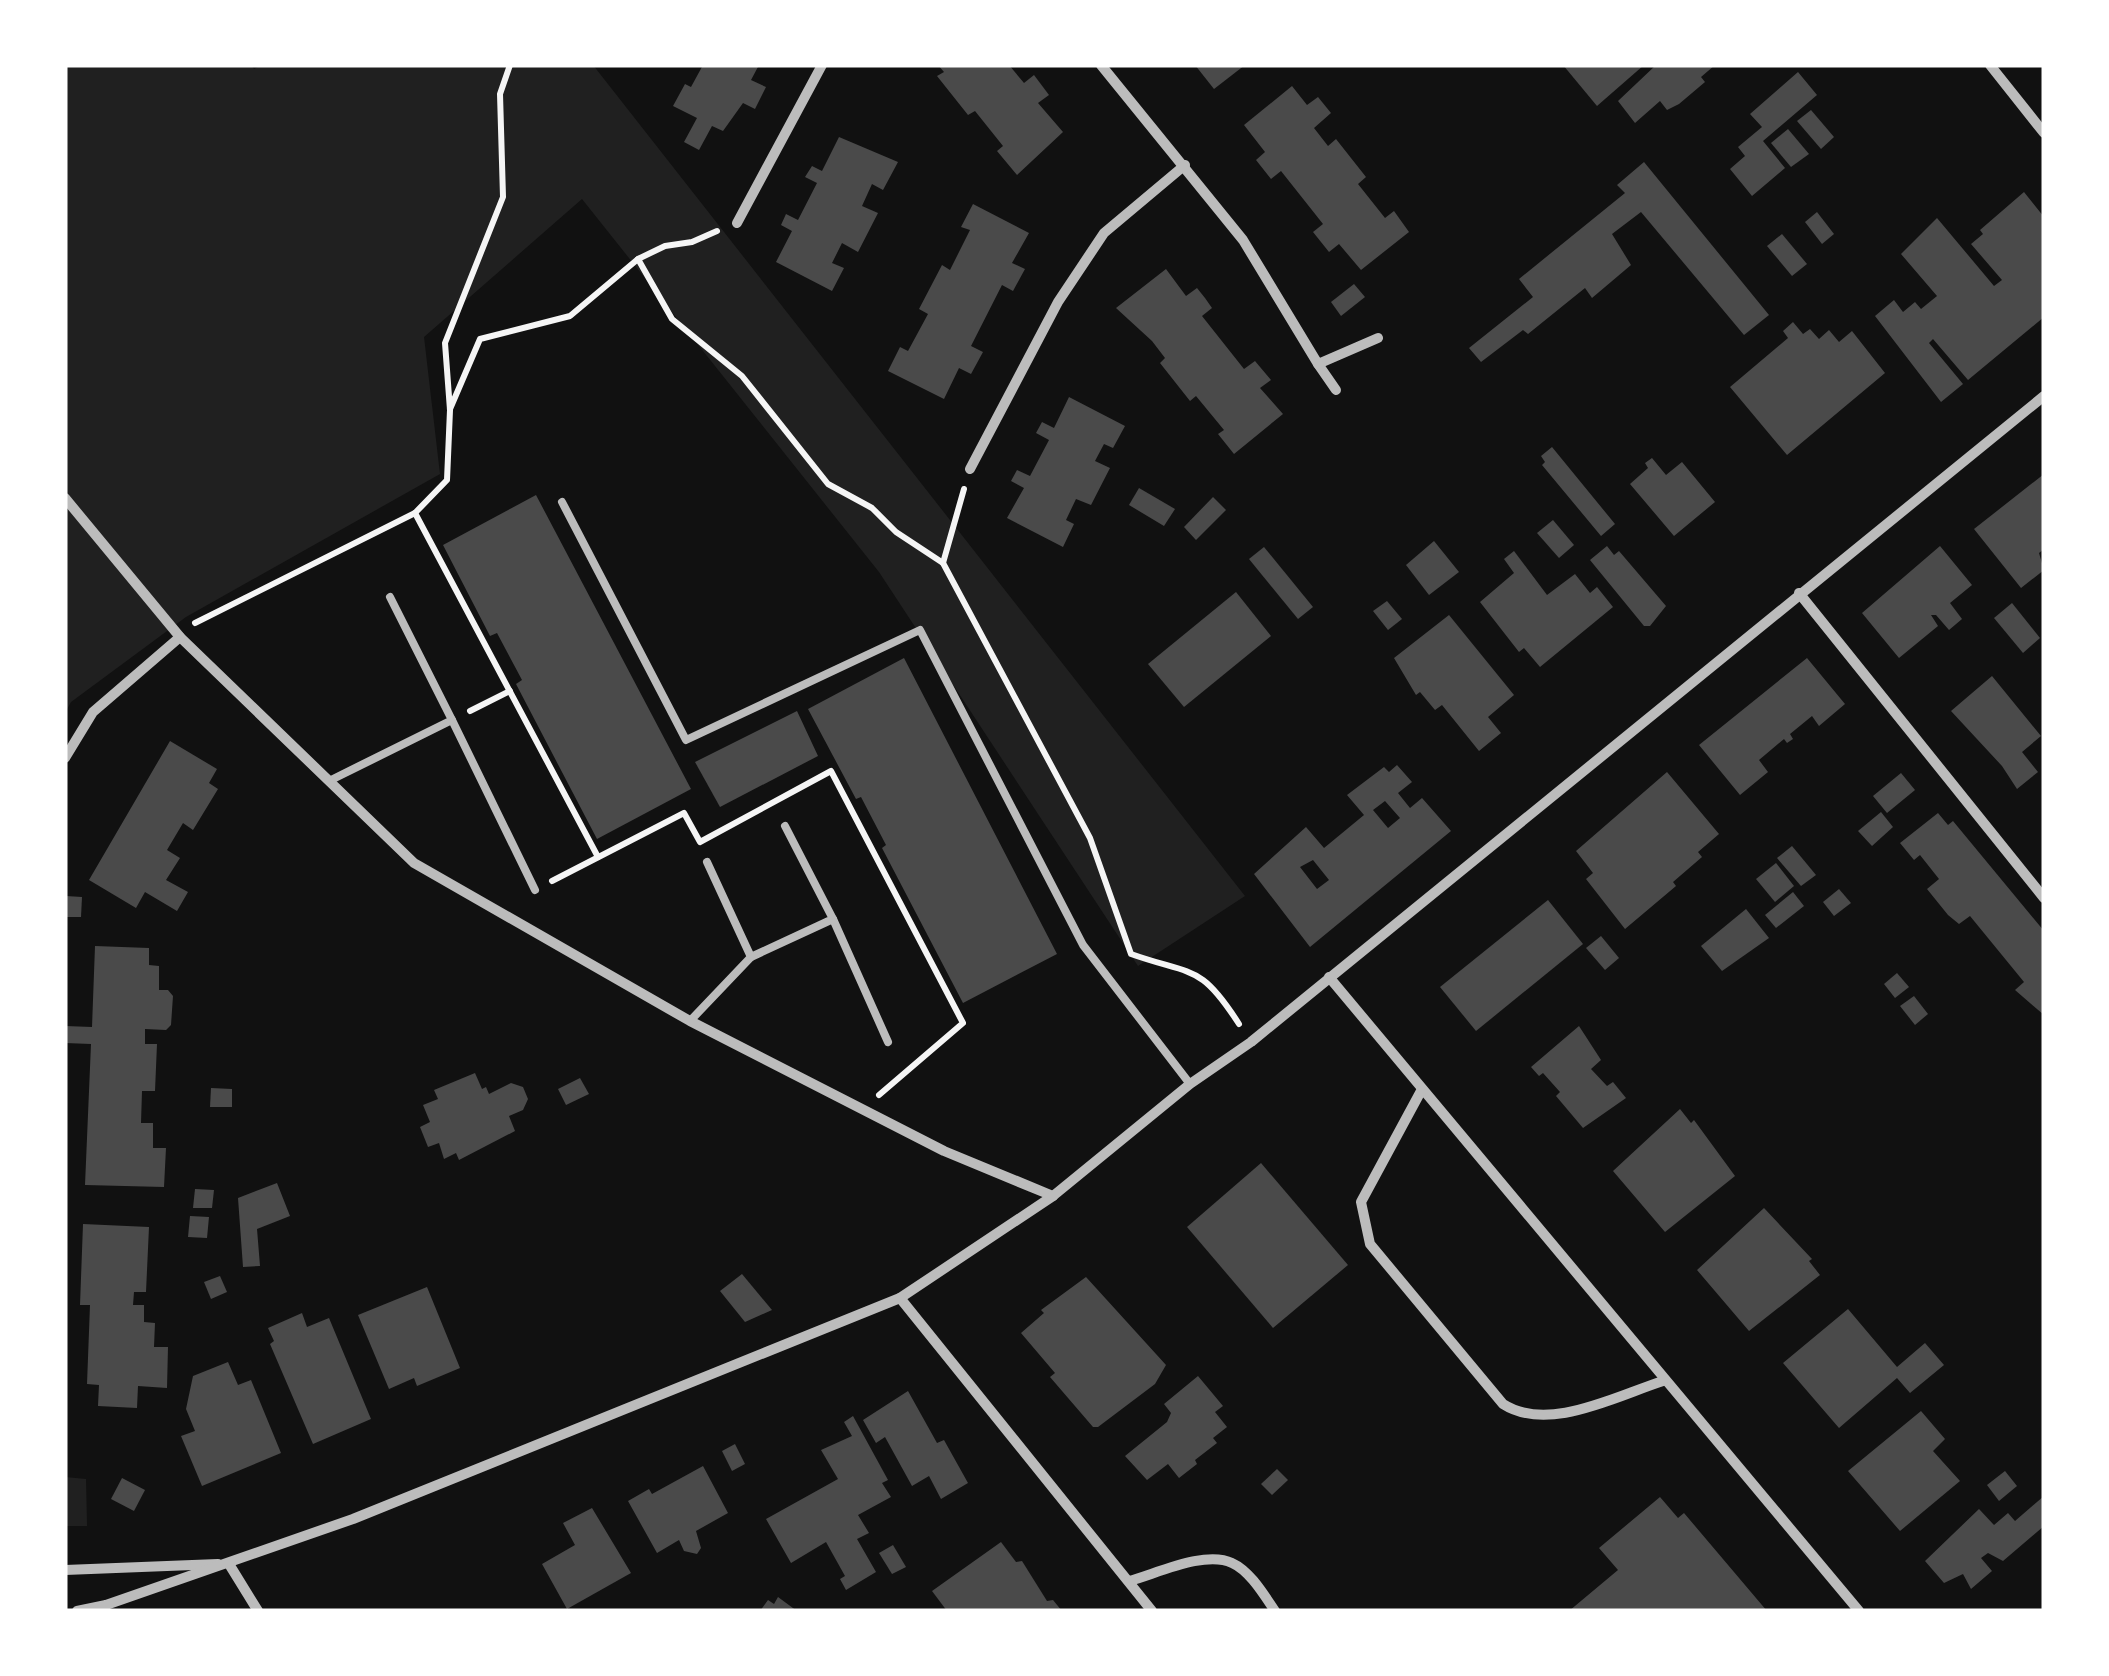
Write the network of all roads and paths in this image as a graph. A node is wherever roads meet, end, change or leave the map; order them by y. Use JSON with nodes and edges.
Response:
{"nodes":[{"id":1,"x":510,"y":65,"type":"edge"},
{"id":2,"x":822,"y":65,"type":"edge"},
{"id":3,"x":1101,"y":65,"type":"edge"},
{"id":4,"x":1990,"y":65,"type":"edge"},
{"id":5,"x":2044,"y":133,"type":"edge"},
{"id":6,"x":1185,"y":165,"type":"junction"},
{"id":7,"x":738,"y":223,"type":"joint"},
{"id":8,"x":638,"y":259,"type":"junction"},
{"id":9,"x":1378,"y":338,"type":"dead end"},
{"id":10,"x":1318,"y":364,"type":"junction"},
{"id":11,"x":1336,"y":390,"type":"dead end"},
{"id":12,"x":2044,"y":396,"type":"edge"},
{"id":13,"x":450,"y":410,"type":"junction"},
{"id":14,"x":970,"y":469,"type":"joint"},
{"id":15,"x":65,"y":498,"type":"edge"},
{"id":16,"x":562,"y":502,"type":"dead end"},
{"id":17,"x":415,"y":513,"type":"junction"},
{"id":18,"x":942,"y":563,"type":"junction"},
{"id":19,"x":1798,"y":594,"type":"junction"},
{"id":20,"x":390,"y":597,"type":"dead end"},
{"id":21,"x":178,"y":635,"type":"junction"},
{"id":22,"x":510,"y":692,"type":"junction"},
{"id":23,"x":452,"y":720,"type":"junction"},
{"id":24,"x":65,"y":758,"type":"edge"},
{"id":25,"x":331,"y":780,"type":"junction"},
{"id":26,"x":785,"y":826,"type":"dead end"},
{"id":27,"x":598,"y":857,"type":"junction"},
{"id":28,"x":707,"y":862,"type":"dead end"},
{"id":29,"x":534,"y":890,"type":"joint"},
{"id":30,"x":2044,"y":898,"type":"edge"},
{"id":31,"x":834,"y":919,"type":"junction"},
{"id":32,"x":751,"y":956,"type":"junction"},
{"id":33,"x":1329,"y":977,"type":"junction"},
{"id":34,"x":690,"y":1021,"type":"junction"},
{"id":35,"x":888,"y":1042,"type":"dead end"},
{"id":36,"x":1251,"y":1042,"type":"junction"},
{"id":37,"x":1190,"y":1084,"type":"junction"},
{"id":38,"x":1422,"y":1091,"type":"junction"},
{"id":39,"x":863,"y":1108,"type":"junction"},
{"id":40,"x":1053,"y":1196,"type":"junction"},
{"id":41,"x":900,"y":1298,"type":"junction"},
{"id":42,"x":1663,"y":1381,"type":"junction"},
{"id":43,"x":229,"y":1564,"type":"junction"},
{"id":44,"x":65,"y":1570,"type":"edge"},
{"id":45,"x":1128,"y":1581,"type":"junction"},
{"id":46,"x":77,"y":1611,"type":"edge"},
{"id":47,"x":258,"y":1611,"type":"edge"},
{"id":48,"x":1152,"y":1611,"type":"edge"},
{"id":49,"x":1275,"y":1611,"type":"edge"},
{"id":50,"x":1859,"y":1611,"type":"edge"}],
"edges":[{"from":1,"to":13,"type":"path"},
{"from":2,"to":7,"type":"street"},
{"from":3,"to":6,"type":"street"},
{"from":4,"to":5,"type":"street"},
{"from":6,"to":10,"type":"street"},
{"from":6,"to":14,"type":"street"},
{"from":7,"to":8,"type":"path"},
{"from":8,"to":13,"type":"path"},
{"from":8,"to":18,"type":"path"},
{"from":9,"to":10,"type":"street"},
{"from":10,"to":11,"type":"street"},
{"from":12,"to":19,"type":"street"},
{"from":13,"to":17,"type":"path"},
{"from":14,"to":18,"type":"path"},
{"from":15,"to":21,"type":"street"},
{"from":16,"to":37,"type":"lane"},
{"from":17,"to":21,"type":"path"},
{"from":17,"to":22,"type":"path"},
{"from":18,"to":36,"type":"path"},
{"from":19,"to":30,"type":"street"},
{"from":19,"to":33,"type":"street"},
{"from":20,"to":23,"type":"lane"},
{"from":21,"to":24,"type":"street"},
{"from":21,"to":25,"type":"street"},
{"from":22,"to":23,"type":"path"},
{"from":22,"to":27,"type":"path"},
{"from":23,"to":25,"type":"lane"},
{"from":23,"to":29,"type":"lane"},
{"from":25,"to":34,"type":"street"},
{"from":26,"to":31,"type":"lane"},
{"from":27,"to":29,"type":"path"},
{"from":27,"to":39,"type":"path"},
{"from":28,"to":32,"type":"lane"},
{"from":31,"to":32,"type":"lane"},
{"from":31,"to":35,"type":"lane"},
{"from":32,"to":34,"type":"lane"},
{"from":33,"to":36,"type":"street"},
{"from":33,"to":38,"type":"street"},
{"from":34,"to":39,"type":"street"},
{"from":36,"to":37,"type":"street"},
{"from":37,"to":40,"type":"street"},
{"from":38,"to":42,"type":"street"},
{"from":38,"to":42,"type":"street"},
{"from":39,"to":40,"type":"street"},
{"from":40,"to":41,"type":"street"},
{"from":41,"to":43,"type":"street"},
{"from":41,"to":45,"type":"street"},
{"from":42,"to":50,"type":"street"},
{"from":43,"to":44,"type":"street"},
{"from":43,"to":46,"type":"street"},
{"from":43,"to":47,"type":"street"},
{"from":45,"to":48,"type":"street"},
{"from":45,"to":49,"type":"street"}]}
